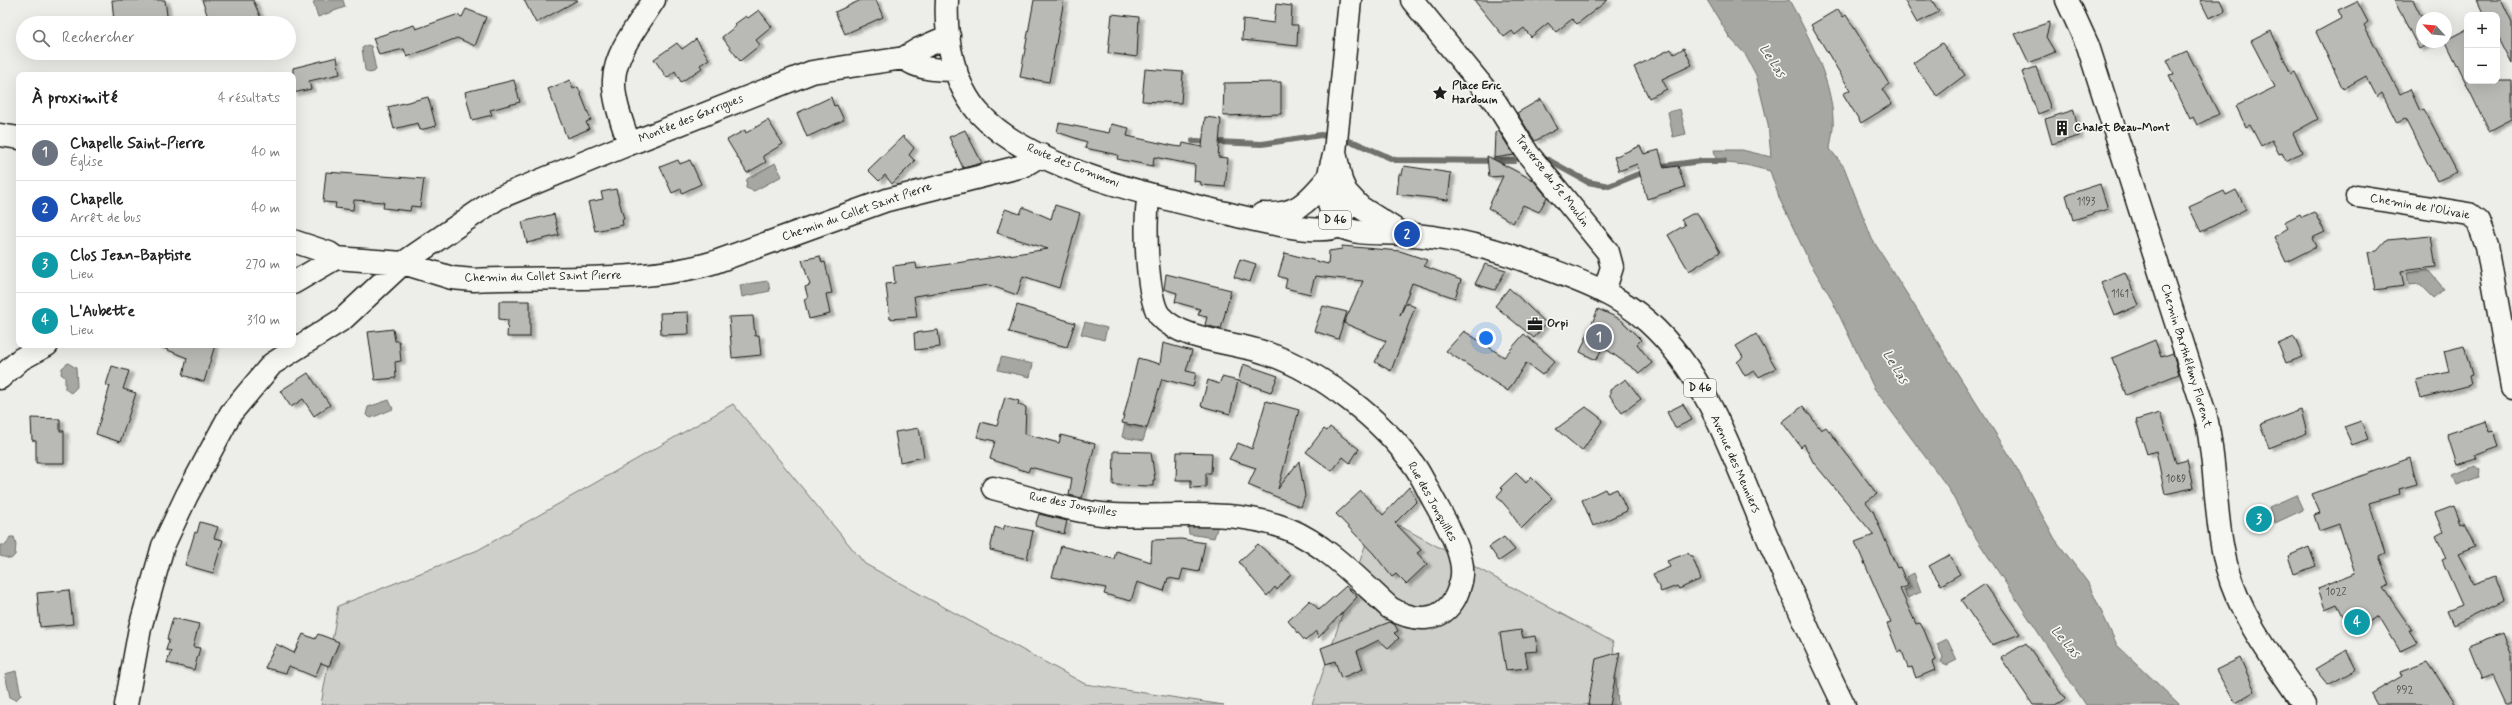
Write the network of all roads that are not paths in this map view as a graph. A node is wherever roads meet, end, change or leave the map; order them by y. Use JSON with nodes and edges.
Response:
{"nodes":[{"id":1,"x":654,"y":0,"type":"edge"},
{"id":2,"x":947,"y":0,"type":"edge"},
{"id":3,"x":1350,"y":0,"type":"edge"},
{"id":4,"x":1412,"y":0,"type":"edge"},
{"id":5,"x":2067,"y":0,"type":"edge"},
{"id":6,"x":948,"y":36,"type":"junction"},
{"id":7,"x":904,"y":58,"type":"junction"},
{"id":8,"x":956,"y":70,"type":"junction"},
{"id":9,"x":0,"y":135,"type":"edge"},
{"id":10,"x":16,"y":138,"type":"edge"},
{"id":11,"x":629,"y":144,"type":"junction"},
{"id":12,"x":1335,"y":152,"type":"junction"},
{"id":13,"x":1041,"y":155,"type":"junction"},
{"id":14,"x":1327,"y":179,"type":"junction"},
{"id":15,"x":1346,"y":192,"type":"junction"},
{"id":16,"x":1149,"y":195,"type":"junction"},
{"id":17,"x":2358,"y":196,"type":"dead end"},
{"id":18,"x":1223,"y":212,"type":"junction"},
{"id":19,"x":1281,"y":215,"type":"junction"},
{"id":20,"x":1338,"y":220,"type":"junction"},
{"id":21,"x":1395,"y":230,"type":"junction"},
{"id":22,"x":296,"y":243,"type":"edge"},
{"id":23,"x":336,"y":258,"type":"junction"},
{"id":24,"x":403,"y":263,"type":"junction"},
{"id":25,"x":296,"y":281,"type":"edge"},
{"id":26,"x":1604,"y":292,"type":"junction"},
{"id":27,"x":41,"y":348,"type":"edge"},
{"id":28,"x":0,"y":378,"type":"edge"},
{"id":29,"x":2512,"y":388,"type":"edge"},
{"id":30,"x":993,"y":488,"type":"dead end"},
{"id":31,"x":126,"y":705,"type":"edge"},
{"id":32,"x":1844,"y":705,"type":"edge"},
{"id":33,"x":2304,"y":705,"type":"edge"}],
"edges":[{"from":1,"to":11,"type":"street","name":"Montée des Garrigues"},
{"from":2,"to":6,"type":"street","name":"Route des Commoni"},
{"from":3,"to":12,"type":"street","number":"D 46"},
{"from":4,"to":26,"type":"street","name":"Traverse du 5e Moulin"},
{"from":5,"to":33,"type":"street","name":"Chemin Barthélémy Florent"},
{"from":6,"to":7,"type":"street","name":"Montée des Garrigues"},
{"from":6,"to":8,"type":"street","name":"Route des Commoni"},
{"from":7,"to":8,"type":"street"},
{"from":7,"to":11,"type":"street","name":"Montée des Garrigues"},
{"from":8,"to":13,"type":"street","name":"Route des Commoni"},
{"from":9,"to":10,"type":"street"},
{"from":11,"to":24,"type":"street"},
{"from":12,"to":14,"type":"street","number":"D 46"},
{"from":12,"to":15,"type":"street","number":"D 46"},
{"from":13,"to":16,"type":"street","name":"Route des Commoni"},
{"from":13,"to":24,"type":"street","name":"Chemin du Collet Saint Pierre"},
{"from":14,"to":19,"type":"street"},
{"from":14,"to":20,"type":"street","number":"D 46"},
{"from":15,"to":20,"type":"street"},
{"from":15,"to":21,"type":"street","name":"Avenue des Meuniers","number":"D 46"},
{"from":16,"to":18,"type":"street","name":"Route des Commoni"},
{"from":16,"to":30,"type":"street","name":"Rue des Jonquilles"},
{"from":17,"to":29,"type":"street","name":"Chemin de l'Olivaie"},
{"from":18,"to":19,"type":"street","name":"Route des Commoni"},
{"from":18,"to":20,"type":"street","name":"Route des Commoni"},
{"from":19,"to":20,"type":"street","name":"Route des Commoni"},
{"from":20,"to":21,"type":"street","name":"Avenue des Meuniers","number":"D 46"},
{"from":21,"to":26,"type":"street","name":"Avenue des Meuniers","number":"D 46"},
{"from":22,"to":23,"type":"street"},
{"from":23,"to":24,"type":"street","name":"Chemin du Collet Saint Pierre"},
{"from":23,"to":25,"type":"street"},
{"from":24,"to":31,"type":"street"},
{"from":26,"to":32,"type":"street","name":"Avenue des Meuniers","number":"D 46"},
{"from":27,"to":28,"type":"street"}]}
